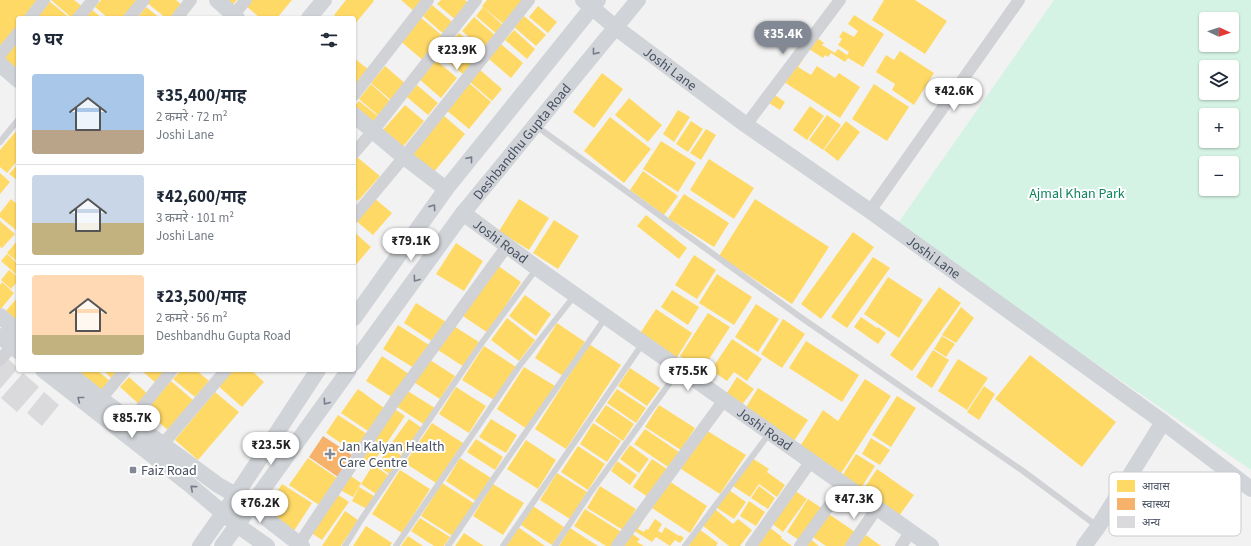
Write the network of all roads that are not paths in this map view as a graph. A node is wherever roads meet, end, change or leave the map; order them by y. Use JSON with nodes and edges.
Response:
{"nodes":[{"id":1,"x":44,"y":0,"type":"edge"},
{"id":2,"x":93,"y":0,"type":"edge"},
{"id":3,"x":144,"y":0,"type":"edge"},
{"id":4,"x":191,"y":0,"type":"edge"},
{"id":5,"x":217,"y":0,"type":"edge"},
{"id":6,"x":246,"y":0,"type":"edge"},
{"id":7,"x":324,"y":0,"type":"edge"},
{"id":8,"x":428,"y":0,"type":"edge"},
{"id":9,"x":476,"y":0,"type":"edge"},
{"id":10,"x":529,"y":0,"type":"edge"},
{"id":11,"x":638,"y":0,"type":"edge"},
{"id":12,"x":840,"y":0,"type":"edge"},
{"id":13,"x":1019,"y":0,"type":"edge"},
{"id":14,"x":591,"y":2,"type":"edge"},
{"id":15,"x":32,"y":16,"type":"edge"},
{"id":16,"x":80,"y":16,"type":"edge"},
{"id":17,"x":131,"y":16,"type":"edge"},
{"id":18,"x":179,"y":16,"type":"edge"},
{"id":19,"x":233,"y":16,"type":"edge"},
{"id":20,"x":235,"y":16,"type":"edge"},
{"id":21,"x":310,"y":16,"type":"edge"},
{"id":22,"x":615,"y":27,"type":"junction"},
{"id":23,"x":16,"y":35,"type":"edge"},
{"id":24,"x":0,"y":55,"type":"edge"},
{"id":25,"x":0,"y":64,"type":"edge"},
{"id":26,"x":16,"y":78,"type":"edge"},
{"id":27,"x":356,"y":92,"type":"edge"},
{"id":28,"x":356,"y":117,"type":"edge"},
{"id":29,"x":16,"y":122,"type":"edge"},
{"id":30,"x":535,"y":125,"type":"junction"},
{"id":31,"x":746,"y":125,"type":"junction"},
{"id":32,"x":373,"y":131,"type":"junction"},
{"id":33,"x":0,"y":142,"type":"edge"},
{"id":34,"x":356,"y":151,"type":"edge"},
{"id":35,"x":404,"y":157,"type":"junction"},
{"id":36,"x":446,"y":189,"type":"junction"},
{"id":37,"x":870,"y":210,"type":"junction"},
{"id":38,"x":463,"y":213,"type":"junction"},
{"id":39,"x":356,"y":215,"type":"edge"},
{"id":40,"x":507,"y":246,"type":"junction"},
{"id":41,"x":537,"y":268,"type":"junction"},
{"id":42,"x":575,"y":295,"type":"junction"},
{"id":43,"x":356,"y":315,"type":"edge"},
{"id":44,"x":0,"y":316,"type":"edge"},
{"id":45,"x":606,"y":317,"type":"junction"},
{"id":46,"x":16,"y":329,"type":"edge"},
{"id":47,"x":0,"y":336,"type":"edge"},
{"id":48,"x":643,"y":343,"type":"junction"},
{"id":49,"x":15,"y":348,"type":"edge"},
{"id":50,"x":0,"y":360,"type":"edge"},
{"id":51,"x":356,"y":360,"type":"edge"},
{"id":52,"x":680,"y":369,"type":"junction"},
{"id":53,"x":46,"y":372,"type":"edge"},
{"id":54,"x":69,"y":372,"type":"edge"},
{"id":55,"x":123,"y":372,"type":"edge"},
{"id":56,"x":170,"y":372,"type":"edge"},
{"id":57,"x":224,"y":372,"type":"edge"},
{"id":58,"x":317,"y":372,"type":"edge"},
{"id":59,"x":348,"y":372,"type":"edge"},
{"id":60,"x":101,"y":399,"type":"junction"},
{"id":61,"x":724,"y":400,"type":"junction"},
{"id":62,"x":131,"y":421,"type":"junction"},
{"id":63,"x":1162,"y":422,"type":"junction"},
{"id":64,"x":770,"y":432,"type":"junction"},
{"id":65,"x":163,"y":444,"type":"junction"},
{"id":66,"x":811,"y":461,"type":"junction"},
{"id":67,"x":1132,"y":472,"type":"edge"},
{"id":68,"x":1228,"y":472,"type":"edge"},
{"id":69,"x":1241,"y":481,"type":"edge"},
{"id":70,"x":844,"y":485,"type":"junction"},
{"id":71,"x":1251,"y":489,"type":"edge"},
{"id":72,"x":236,"y":495,"type":"junction"},
{"id":73,"x":251,"y":504,"type":"junction"},
{"id":74,"x":877,"y":508,"type":"junction"},
{"id":75,"x":1109,"y":509,"type":"edge"},
{"id":76,"x":222,"y":513,"type":"junction"},
{"id":77,"x":237,"y":525,"type":"junction"},
{"id":78,"x":1098,"y":527,"type":"junction"},
{"id":79,"x":911,"y":531,"type":"junction"},
{"id":80,"x":301,"y":545,"type":"edge"},
{"id":81,"x":200,"y":546,"type":"edge"},
{"id":82,"x":222,"y":546,"type":"edge"},
{"id":83,"x":267,"y":546,"type":"edge"},
{"id":84,"x":346,"y":546,"type":"edge"},
{"id":85,"x":396,"y":546,"type":"edge"},
{"id":86,"x":448,"y":546,"type":"edge"},
{"id":87,"x":503,"y":546,"type":"edge"},
{"id":88,"x":555,"y":546,"type":"edge"},
{"id":89,"x":617,"y":546,"type":"edge"},
{"id":90,"x":685,"y":546,"type":"edge"},
{"id":91,"x":751,"y":546,"type":"edge"},
{"id":92,"x":800,"y":546,"type":"edge"},
{"id":93,"x":851,"y":546,"type":"edge"},
{"id":94,"x":901,"y":546,"type":"edge"},
{"id":95,"x":931,"y":546,"type":"edge"},
{"id":96,"x":1084,"y":546,"type":"edge"}],
"edges":[{"from":1,"to":15,"type":"street"},
{"from":2,"to":16,"type":"street"},
{"from":3,"to":17,"type":"street"},
{"from":4,"to":18,"type":"street"},
{"from":5,"to":19,"type":"street"},
{"from":6,"to":20,"type":"street"},
{"from":7,"to":21,"type":"street"},
{"from":8,"to":27,"type":"street"},
{"from":9,"to":32,"type":"street"},
{"from":10,"to":35,"type":"street"},
{"from":11,"to":22,"type":"street","name":"Deshbandhu Gupta Road"},
{"from":12,"to":31,"type":"street"},
{"from":13,"to":37,"type":"street"},
{"from":14,"to":22,"type":"street","name":"Joshi Lane"},
{"from":36,"to":14,"type":"street","name":"Deshbandhu Gupta Road","one_way":true},
{"from":22,"to":30,"type":"street","name":"Deshbandhu Gupta Road","one_way":true},
{"from":22,"to":31,"type":"street","name":"Joshi Lane"},
{"from":23,"to":24,"type":"street"},
{"from":25,"to":26,"type":"street"},
{"from":28,"to":32,"type":"street"},
{"from":29,"to":33,"type":"lane"},
{"from":30,"to":38,"type":"street","name":"Deshbandhu Gupta Road"},
{"from":30,"to":78,"type":"lane"},
{"from":31,"to":37,"type":"street","name":"Joshi Lane"},
{"from":32,"to":34,"type":"street"},
{"from":32,"to":35,"type":"street"},
{"from":35,"to":36,"type":"street"},
{"from":35,"to":39,"type":"street"},
{"from":43,"to":36,"type":"street","name":"Deshbandhu Gupta Road","one_way":true},
{"from":37,"to":63,"type":"street","name":"Joshi Lane"},
{"from":38,"to":40,"type":"street","name":"Joshi Road"},
{"from":38,"to":51,"type":"street","name":"Deshbandhu Gupta Road","one_way":true},
{"from":40,"to":41,"type":"street","name":"Joshi Road"},
{"from":40,"to":80,"type":"street"},
{"from":41,"to":42,"type":"street","name":"Joshi Road"},
{"from":41,"to":84,"type":"lane"},
{"from":42,"to":45,"type":"street","name":"Joshi Road"},
{"from":42,"to":85,"type":"lane"},
{"from":44,"to":46,"type":"street"},
{"from":45,"to":48,"type":"street","name":"Joshi Road"},
{"from":45,"to":86,"type":"lane"},
{"from":47,"to":49,"type":"street"},
{"from":48,"to":52,"type":"street","name":"Joshi Road"},
{"from":48,"to":87,"type":"lane"},
{"from":49,"to":50,"type":"street"},
{"from":52,"to":61,"type":"street","name":"Joshi Road"},
{"from":52,"to":88,"type":"lane"},
{"from":76,"to":53,"type":"street","one_way":true},
{"from":54,"to":60,"type":"street"},
{"from":55,"to":60,"type":"street"},
{"from":56,"to":62,"type":"street"},
{"from":57,"to":65,"type":"street"},
{"from":58,"to":72,"type":"street"},
{"from":59,"to":73,"type":"street","one_way":true},
{"from":60,"to":62,"type":"street"},
{"from":61,"to":64,"type":"street","name":"Joshi Road"},
{"from":61,"to":89,"type":"street"},
{"from":62,"to":65,"type":"street"},
{"from":63,"to":67,"type":"street"},
{"from":63,"to":68,"type":"street","name":"Joshi Lane"},
{"from":64,"to":66,"type":"street","name":"Joshi Road"},
{"from":64,"to":90,"type":"lane"},
{"from":65,"to":72,"type":"street"},
{"from":66,"to":70,"type":"street","name":"Joshi Road"},
{"from":66,"to":91,"type":"street"},
{"from":69,"to":71,"type":"street","name":"Joshi Lane"},
{"from":70,"to":74,"type":"street","name":"Joshi Road"},
{"from":70,"to":92,"type":"street"},
{"from":72,"to":73,"type":"street"},
{"from":72,"to":76,"type":"street"},
{"from":73,"to":77,"type":"street"},
{"from":73,"to":80,"type":"street"},
{"from":74,"to":79,"type":"street","name":"Joshi Road"},
{"from":74,"to":93,"type":"street"},
{"from":75,"to":78,"type":"street"},
{"from":76,"to":77,"type":"street"},
{"from":76,"to":81,"type":"street"},
{"from":77,"to":82,"type":"street"},
{"from":77,"to":83,"type":"street"},
{"from":78,"to":96,"type":"street"},
{"from":79,"to":94,"type":"street"},
{"from":79,"to":95,"type":"street","name":"Joshi Road"}]}
